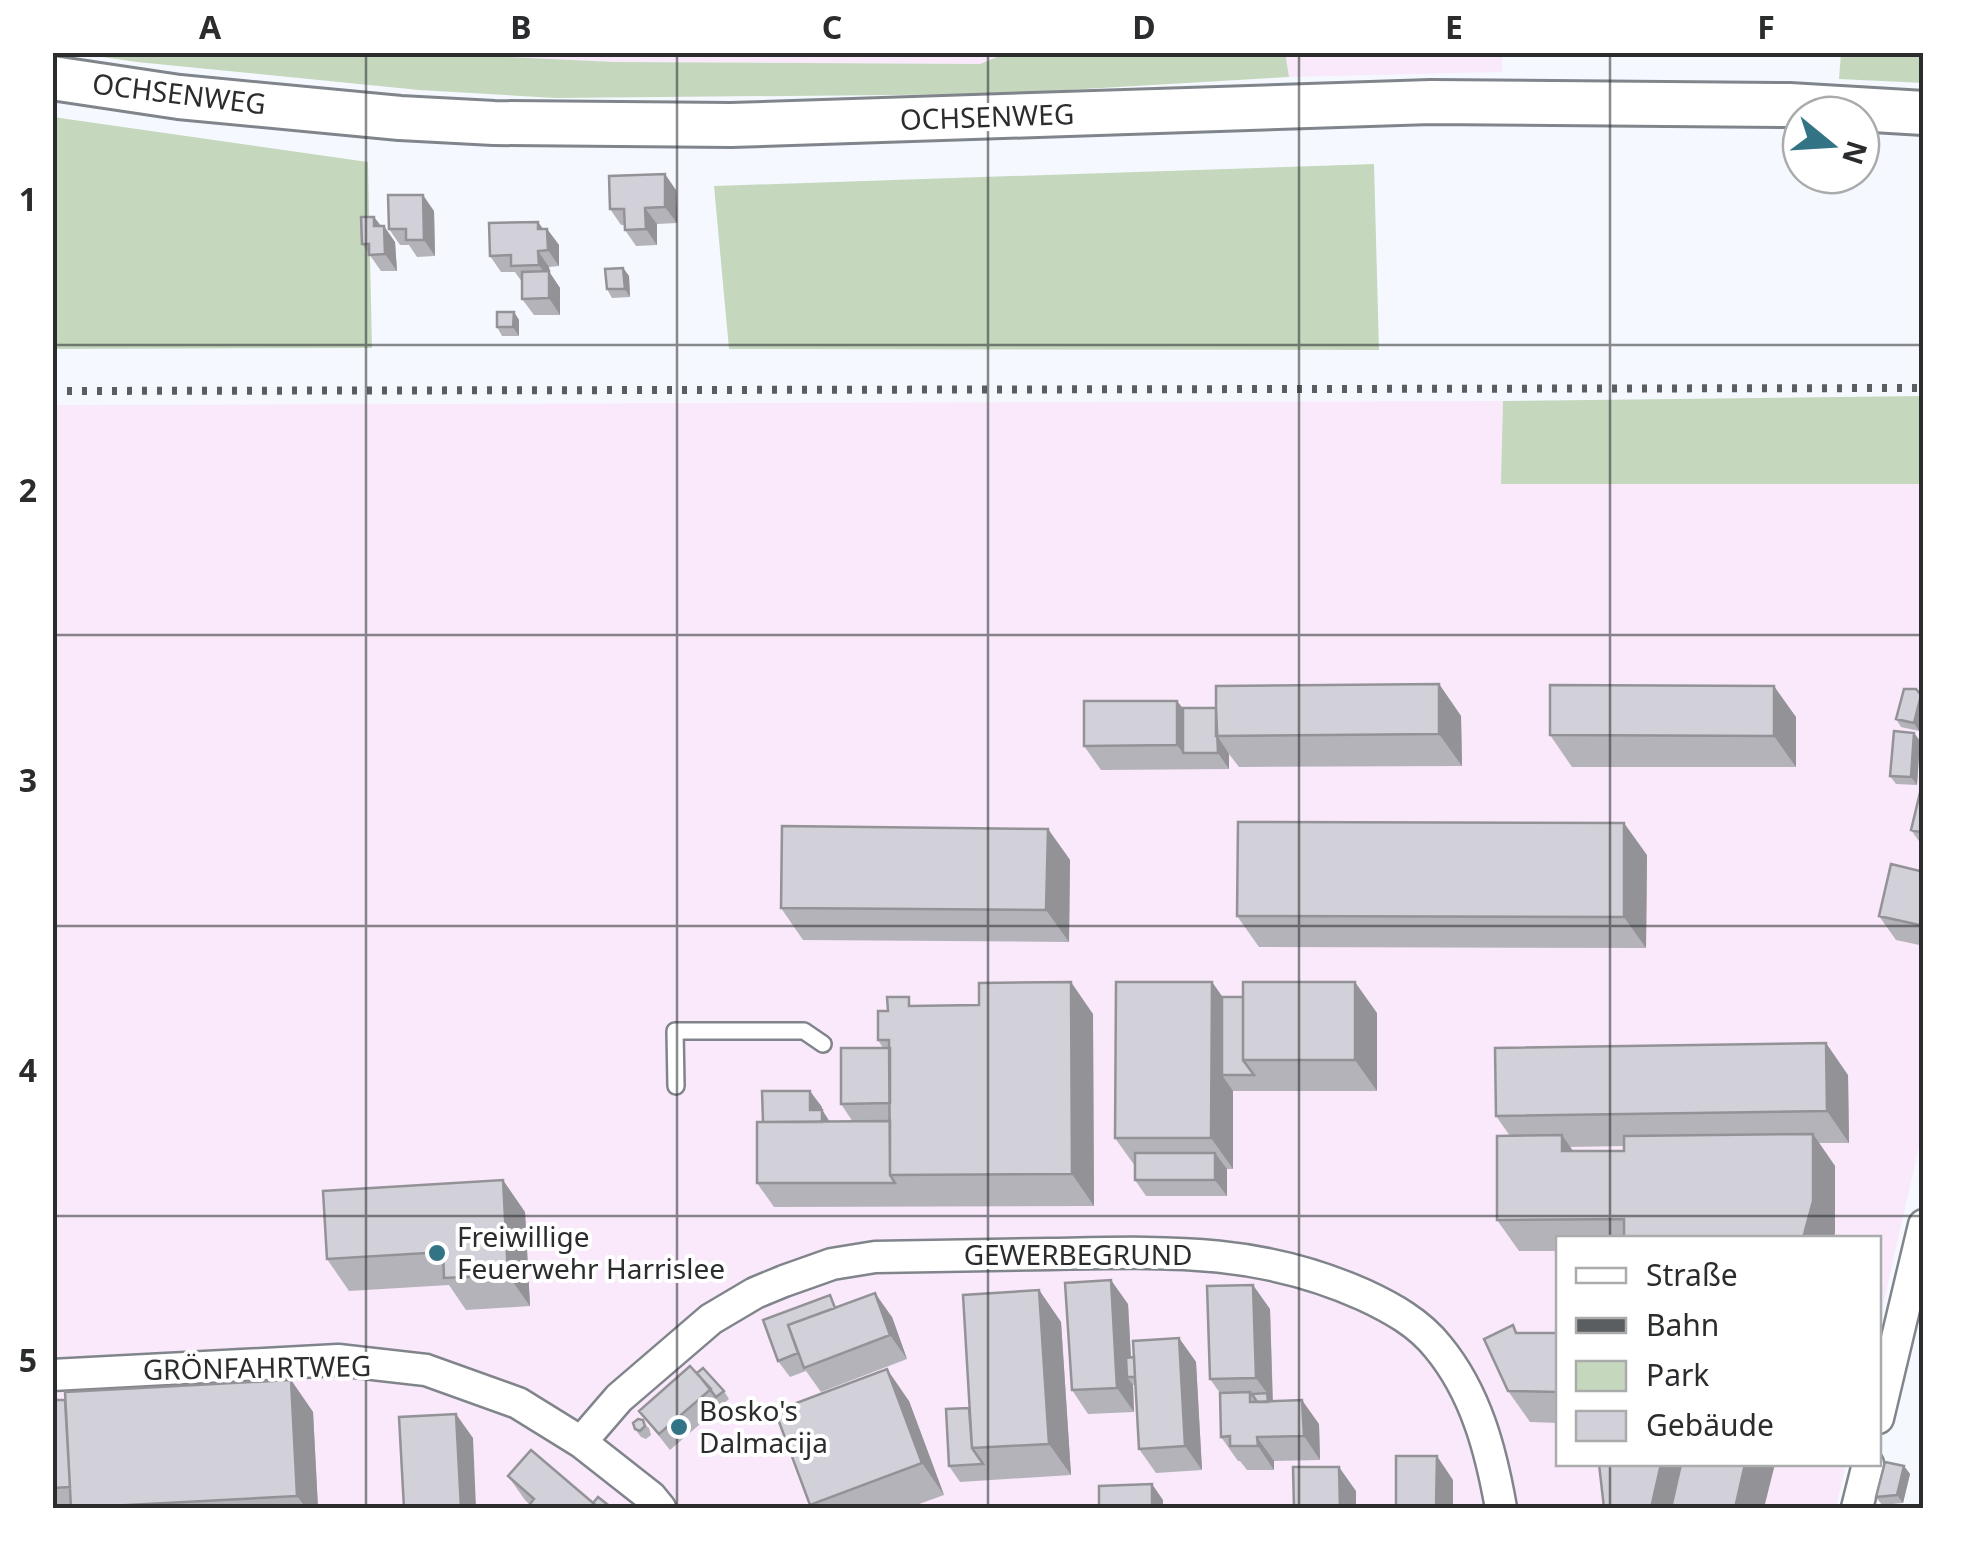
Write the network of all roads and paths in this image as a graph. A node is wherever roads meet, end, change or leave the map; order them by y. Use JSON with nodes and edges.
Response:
{"nodes":[{"id":1,"x":52,"y":78,"type":"edge"},
{"id":2,"x":1924,"y":113,"type":"edge"},
{"id":3,"x":823,"y":1044,"type":"dead end"},
{"id":4,"x":676,"y":1086,"type":"dead end"},
{"id":5,"x":1924,"y":1224,"type":"edge"},
{"id":6,"x":1917,"y":1283,"type":"edge"},
{"id":7,"x":52,"y":1375,"type":"edge"},
{"id":8,"x":1881,"y":1408,"type":"edge"},
{"id":9,"x":582,"y":1442,"type":"junction"},
{"id":10,"x":1868,"y":1466,"type":"edge"},
{"id":11,"x":660,"y":1508,"type":"edge"},
{"id":12,"x":1501,"y":1508,"type":"edge"},
{"id":13,"x":1857,"y":1508,"type":"edge"}],
"edges":[{"from":1,"to":2,"type":"main road","name":"OCHSENWEG"},
{"from":3,"to":4,"type":"lane"},
{"from":5,"to":6,"type":"street"},
{"from":6,"to":8,"type":"street"},
{"from":7,"to":9,"type":"street","name":"GRÖNFAHRTWEG"},
{"from":9,"to":11,"type":"street","name":"GRÖNFAHRTWEG"},
{"from":9,"to":12,"type":"street","name":"GEWERBEGRUND"},
{"from":10,"to":13,"type":"street"}]}
